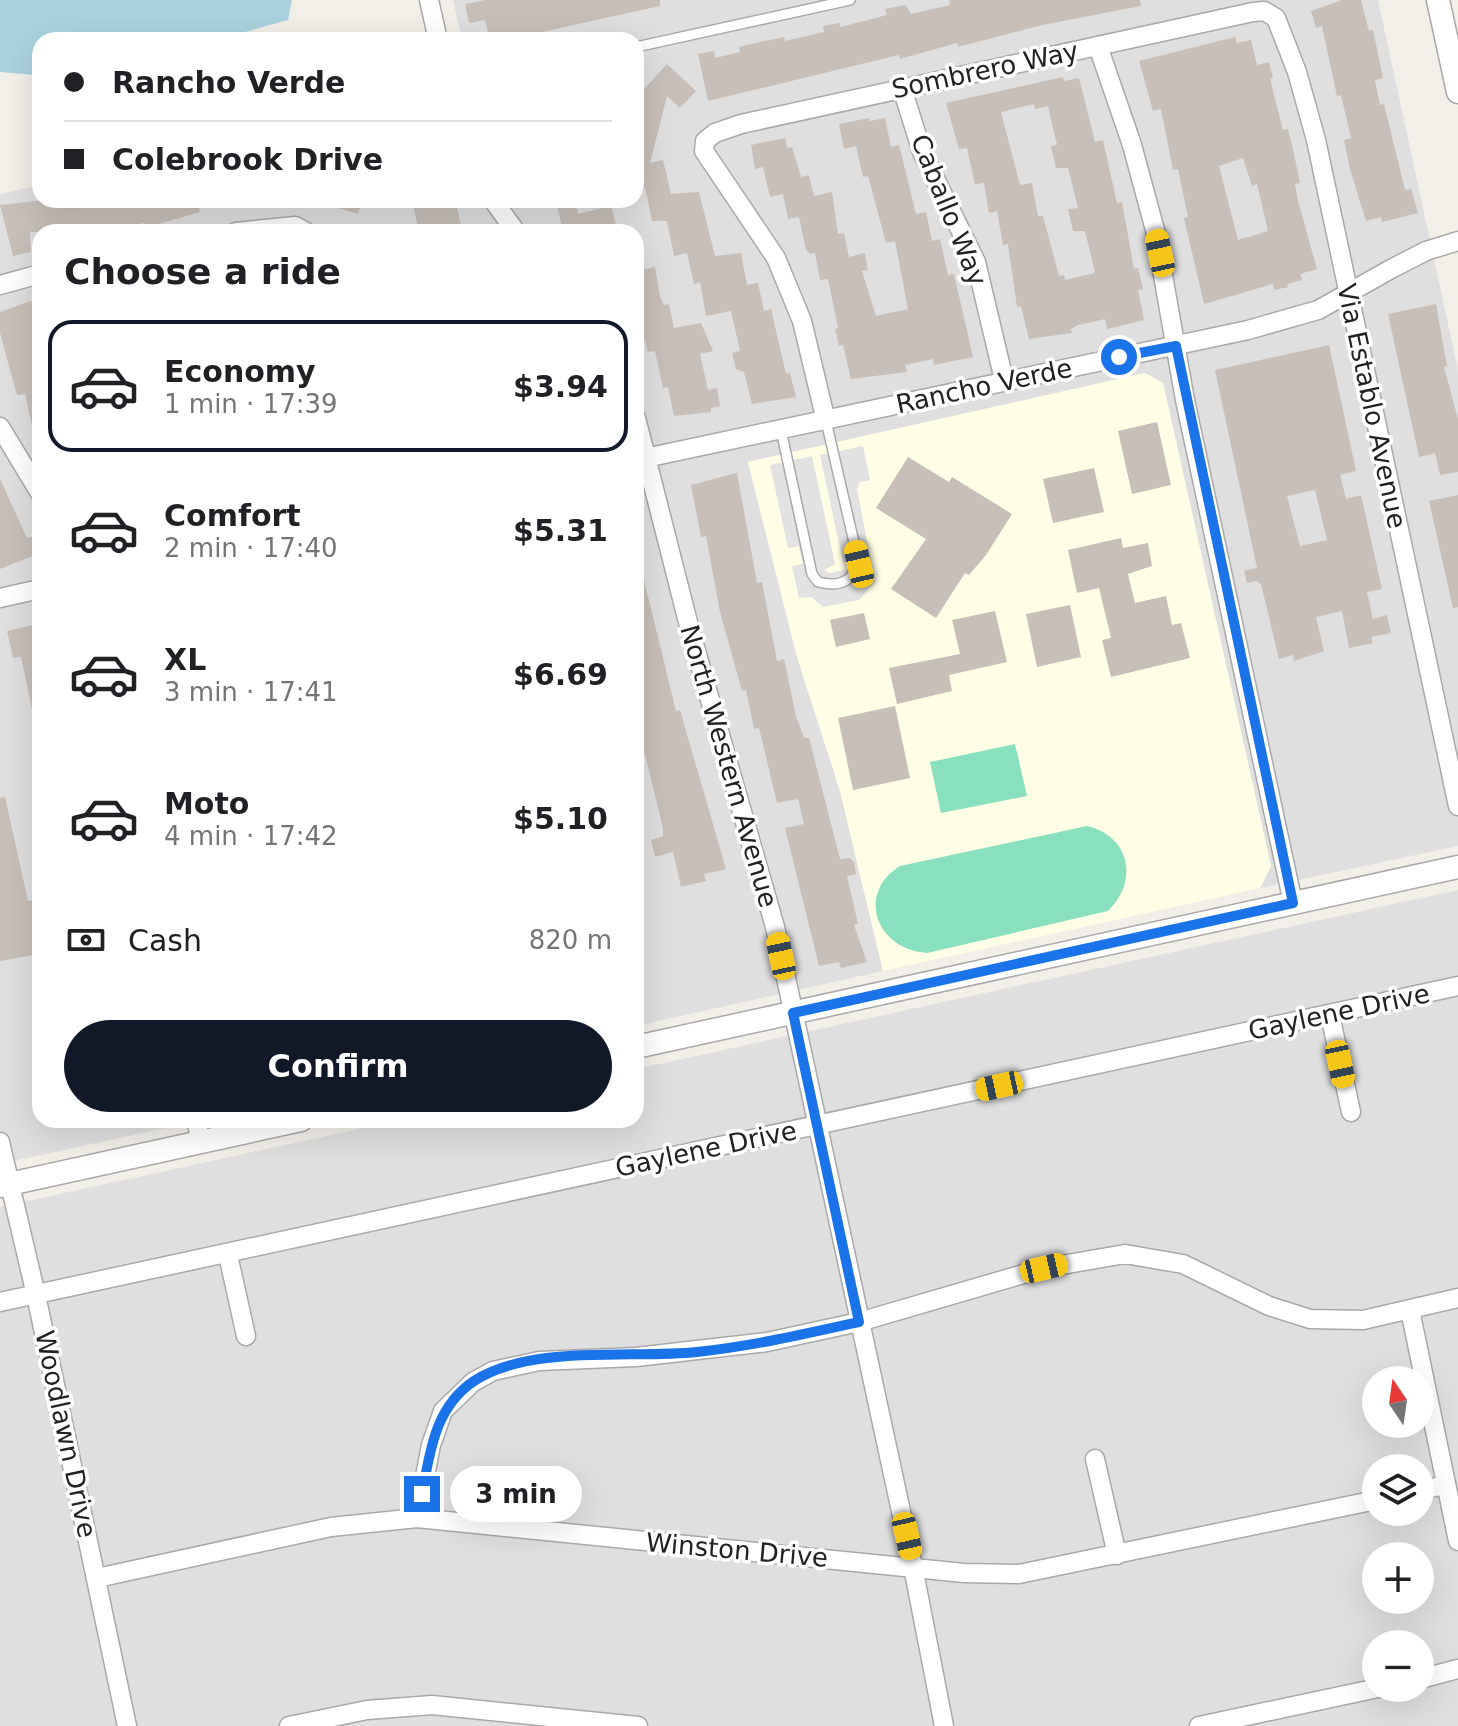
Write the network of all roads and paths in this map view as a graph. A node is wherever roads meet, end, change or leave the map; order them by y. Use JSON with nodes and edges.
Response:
{"nodes":[{"id":1,"x":429,"y":0,"type":"edge"},
{"id":2,"x":850,"y":0,"type":"edge"},
{"id":3,"x":1438,"y":0,"type":"edge"},
{"id":4,"x":1269,"y":13,"type":"joint"},
{"id":5,"x":436,"y":32,"type":"edge"},
{"id":6,"x":644,"y":45,"type":"edge"},
{"id":7,"x":1098,"y":46,"type":"junction"},
{"id":8,"x":902,"y":88,"type":"junction"},
{"id":9,"x":1458,"y":92,"type":"edge"},
{"id":10,"x":1458,"y":241,"type":"edge"},
{"id":11,"x":32,"y":276,"type":"edge"},
{"id":12,"x":0,"y":285,"type":"edge"},
{"id":13,"x":1348,"y":296,"type":"junction"},
{"id":14,"x":1176,"y":346,"type":"junction"},
{"id":15,"x":1004,"y":380,"type":"junction"},
{"id":16,"x":826,"y":421,"type":"junction"},
{"id":17,"x":0,"y":427,"type":"edge"},
{"id":18,"x":781,"y":430,"type":"junction"},
{"id":19,"x":644,"y":459,"type":"edge"},
{"id":20,"x":644,"y":466,"type":"edge"},
{"id":21,"x":32,"y":480,"type":"edge"},
{"id":22,"x":32,"y":591,"type":"edge"},
{"id":23,"x":0,"y":598,"type":"edge"},
{"id":24,"x":1458,"y":806,"type":"edge"},
{"id":25,"x":1458,"y":867,"type":"edge"},
{"id":26,"x":1293,"y":903,"type":"junction"},
{"id":27,"x":1458,"y":986,"type":"edge"},
{"id":28,"x":793,"y":1013,"type":"junction"},
{"id":29,"x":1330,"y":1015,"type":"junction"},
{"id":30,"x":644,"y":1045,"type":"edge"},
{"id":31,"x":1351,"y":1112,"type":"dead end"},
{"id":32,"x":818,"y":1125,"type":"junction"},
{"id":33,"x":226,"y":1128,"type":"edge"},
{"id":34,"x":198,"y":1131,"type":"edge"},
{"id":35,"x":0,"y":1142,"type":"edge"},
{"id":36,"x":4,"y":1185,"type":"edge"},
{"id":37,"x":228,"y":1255,"type":"junction"},
{"id":38,"x":36,"y":1295,"type":"junction"},
{"id":39,"x":1458,"y":1298,"type":"edge"},
{"id":40,"x":0,"y":1302,"type":"edge"},
{"id":41,"x":1410,"y":1310,"type":"junction"},
{"id":42,"x":859,"y":1322,"type":"junction"},
{"id":43,"x":246,"y":1336,"type":"dead end"},
{"id":44,"x":1095,"y":1459,"type":"dead end"},
{"id":45,"x":1446,"y":1485,"type":"junction"},
{"id":46,"x":1434,"y":1487,"type":"edge"},
{"id":47,"x":1362,"y":1503,"type":"edge"},
{"id":48,"x":417,"y":1518,"type":"junction"},
{"id":49,"x":1458,"y":1541,"type":"edge"},
{"id":50,"x":1117,"y":1555,"type":"junction"},
{"id":51,"x":913,"y":1567,"type":"junction"},
{"id":52,"x":97,"y":1578,"type":"junction"},
{"id":53,"x":1458,"y":1669,"type":"edge"},
{"id":54,"x":1434,"y":1675,"type":"edge"},
{"id":55,"x":1362,"y":1691,"type":"edge"},
{"id":56,"x":127,"y":1726,"type":"edge"},
{"id":57,"x":289,"y":1726,"type":"edge"},
{"id":58,"x":638,"y":1726,"type":"edge"},
{"id":59,"x":944,"y":1726,"type":"edge"},
{"id":60,"x":1199,"y":1726,"type":"edge"}],
"edges":[{"from":1,"to":5,"type":"street"},
{"from":2,"to":6,"type":"lane"},
{"from":3,"to":9,"type":"street"},
{"from":4,"to":7,"type":"street","name":"Sombrero Way"},
{"from":4,"to":13,"type":"street","name":"Via Establo Avenue"},
{"from":7,"to":8,"type":"street","name":"Sombrero Way"},
{"from":7,"to":14,"type":"street"},
{"from":8,"to":15,"type":"street","name":"Caballo Way"},
{"from":8,"to":16,"type":"street","name":"Sombrero Way"},
{"from":10,"to":13,"type":"street","name":"Rancho Verde"},
{"from":11,"to":12,"type":"street"},
{"from":13,"to":14,"type":"street","name":"Rancho Verde"},
{"from":13,"to":24,"type":"street","name":"Via Establo Avenue"},
{"from":14,"to":15,"type":"street","name":"Rancho Verde"},
{"from":14,"to":26,"type":"street"},
{"from":15,"to":16,"type":"street","name":"Rancho Verde"},
{"from":16,"to":18,"type":"street","name":"Rancho Verde"},
{"from":16,"to":18,"type":"lane"},
{"from":17,"to":21,"type":"street"},
{"from":18,"to":19,"type":"street","name":"Rancho Verde"},
{"from":20,"to":28,"type":"street","name":"North Western Avenue"},
{"from":22,"to":23,"type":"street"},
{"from":25,"to":26,"type":"street"},
{"from":26,"to":28,"type":"street"},
{"from":27,"to":29,"type":"street","name":"Gaylene Drive"},
{"from":28,"to":30,"type":"street"},
{"from":28,"to":32,"type":"street","name":"North Western Avenue"},
{"from":29,"to":31,"type":"street"},
{"from":29,"to":32,"type":"street","name":"Gaylene Drive"},
{"from":32,"to":37,"type":"street","name":"Gaylene Drive"},
{"from":32,"to":42,"type":"street","name":"North Western Avenue"},
{"from":33,"to":34,"type":"street"},
{"from":34,"to":36,"type":"street"},
{"from":35,"to":36,"type":"street","name":"Woodlawn Drive"},
{"from":36,"to":38,"type":"street","name":"Woodlawn Drive"},
{"from":37,"to":38,"type":"street","name":"Gaylene Drive"},
{"from":37,"to":43,"type":"street"},
{"from":38,"to":40,"type":"street","name":"Gaylene Drive"},
{"from":38,"to":52,"type":"street","name":"Woodlawn Drive"},
{"from":39,"to":41,"type":"street"},
{"from":41,"to":42,"type":"street"},
{"from":41,"to":45,"type":"street"},
{"from":42,"to":48,"type":"street"},
{"from":42,"to":51,"type":"street","name":"North Western Avenue"},
{"from":44,"to":50,"type":"street"},
{"from":45,"to":46,"type":"street"},
{"from":45,"to":49,"type":"street"},
{"from":47,"to":50,"type":"street","name":"Winston Drive"},
{"from":48,"to":51,"type":"street","name":"Winston Drive"},
{"from":48,"to":52,"type":"street","name":"Winston Drive"},
{"from":50,"to":51,"type":"street","name":"Winston Drive"},
{"from":51,"to":59,"type":"street","name":"North Western Avenue"},
{"from":52,"to":56,"type":"street","name":"Woodlawn Drive"},
{"from":53,"to":54,"type":"street"},
{"from":55,"to":60,"type":"street"},
{"from":57,"to":58,"type":"street"}]}
